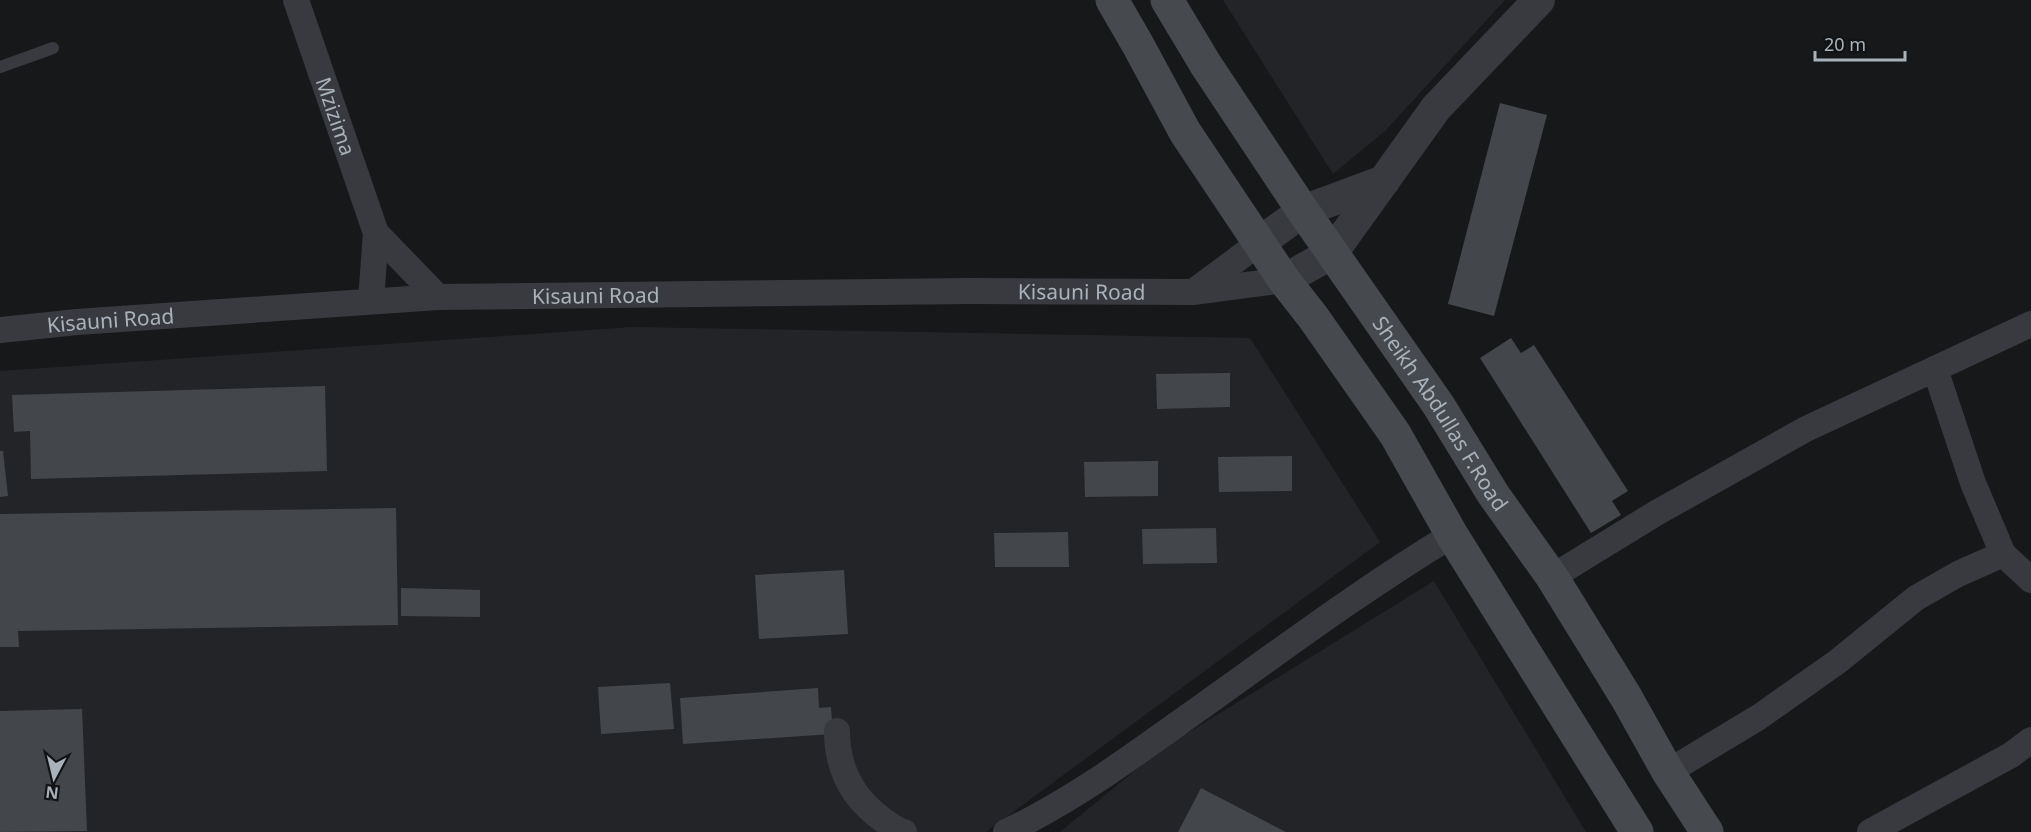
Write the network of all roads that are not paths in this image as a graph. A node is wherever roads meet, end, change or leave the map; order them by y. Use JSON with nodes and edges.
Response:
{"nodes":[{"id":1,"x":296,"y":0,"type":"edge"},
{"id":2,"x":1112,"y":0,"type":"edge"},
{"id":3,"x":1167,"y":0,"type":"edge"},
{"id":4,"x":1539,"y":0,"type":"edge"},
{"id":5,"x":53,"y":48,"type":"dead end"},
{"id":6,"x":0,"y":67,"type":"edge"},
{"id":7,"x":1384,"y":181,"type":"junction"},
{"id":8,"x":1303,"y":211,"type":"junction"},
{"id":9,"x":376,"y":233,"type":"junction"},
{"id":10,"x":1259,"y":243,"type":"junction"},
{"id":11,"x":1332,"y":252,"type":"junction"},
{"id":12,"x":1284,"y":280,"type":"junction"},
{"id":13,"x":1193,"y":292,"type":"junction"},
{"id":14,"x":438,"y":297,"type":"junction"},
{"id":15,"x":371,"y":300,"type":"junction"},
{"id":16,"x":2031,"y":324,"type":"edge"},
{"id":17,"x":0,"y":330,"type":"edge"},
{"id":18,"x":1935,"y":369,"type":"junction"},
{"id":19,"x":1452,"y":535,"type":"junction"},
{"id":20,"x":2003,"y":554,"type":"junction"},
{"id":21,"x":1552,"y":577,"type":"junction"},
{"id":22,"x":2031,"y":580,"type":"edge"},
{"id":23,"x":837,"y":731,"type":"dead end"},
{"id":24,"x":2031,"y":740,"type":"edge"},
{"id":25,"x":1668,"y":772,"type":"junction"},
{"id":26,"x":1633,"y":830,"type":"edge"},
{"id":27,"x":904,"y":832,"type":"edge"},
{"id":28,"x":1005,"y":832,"type":"edge"},
{"id":29,"x":1707,"y":832,"type":"edge"},
{"id":30,"x":1870,"y":832,"type":"edge"}],
"edges":[{"from":1,"to":9,"type":"street","name":"Mzizima"},
{"from":2,"to":10,"type":"main road"},
{"from":3,"to":8,"type":"main road","name":"Sheikh Abdullas F.Road"},
{"from":4,"to":7,"type":"street"},
{"from":5,"to":6,"type":"lane"},
{"from":7,"to":8,"type":"street"},
{"from":7,"to":11,"type":"street"},
{"from":8,"to":10,"type":"street"},
{"from":8,"to":11,"type":"main road","name":"Sheikh Abdullas F.Road"},
{"from":9,"to":14,"type":"street"},
{"from":9,"to":15,"type":"street"},
{"from":10,"to":12,"type":"main road"},
{"from":10,"to":13,"type":"street"},
{"from":11,"to":12,"type":"street"},
{"from":11,"to":21,"type":"main road","name":"Sheikh Abdullas F.Road"},
{"from":12,"to":13,"type":"street","name":"Kisauni Road"},
{"from":12,"to":19,"type":"main road"},
{"from":13,"to":14,"type":"street","name":"Kisauni Road"},
{"from":14,"to":15,"type":"street","name":"Kisauni Road"},
{"from":15,"to":17,"type":"street","name":"Kisauni Road"},
{"from":16,"to":18,"type":"street"},
{"from":18,"to":20,"type":"street"},
{"from":18,"to":21,"type":"street"},
{"from":19,"to":26,"type":"main road"},
{"from":19,"to":28,"type":"street"},
{"from":20,"to":22,"type":"street"},
{"from":20,"to":25,"type":"street"},
{"from":21,"to":25,"type":"main road","name":"Sheikh Abdullas F.Road"},
{"from":23,"to":27,"type":"street"},
{"from":24,"to":30,"type":"street"},
{"from":25,"to":29,"type":"main road","name":"Sheikh Abdullas F.Road"}]}
